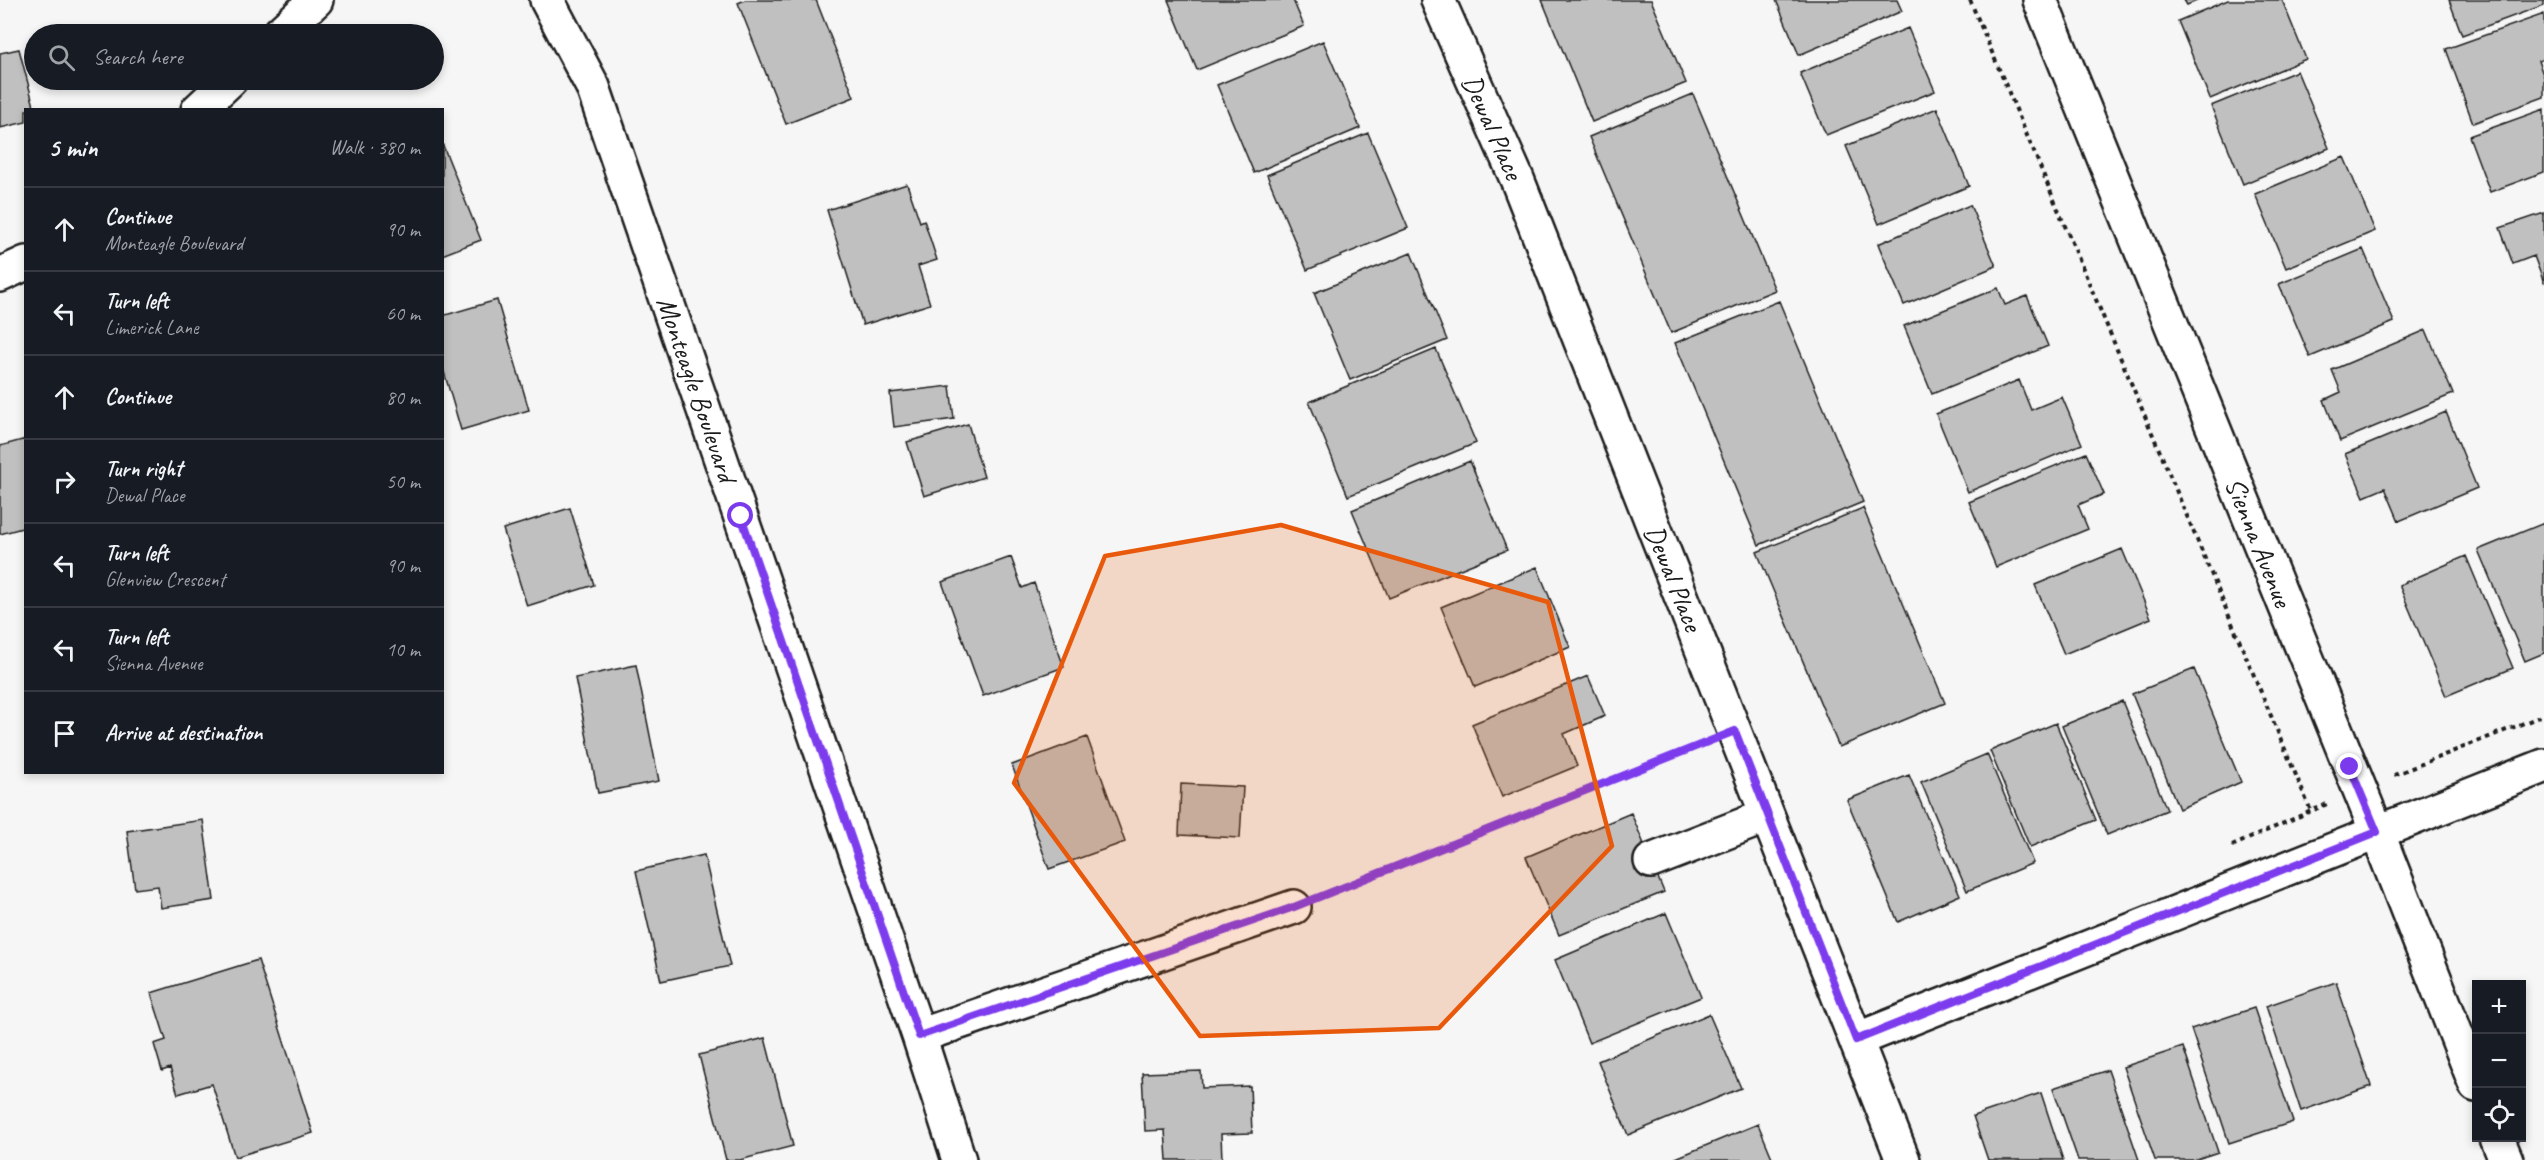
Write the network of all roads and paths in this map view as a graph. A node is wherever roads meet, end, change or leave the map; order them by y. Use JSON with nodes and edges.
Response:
{"nodes":[{"id":1,"x":316,"y":0,"type":"edge"},
{"id":2,"x":547,"y":0,"type":"edge"},
{"id":3,"x":1437,"y":0,"type":"edge"},
{"id":4,"x":1970,"y":0,"type":"edge"},
{"id":5,"x":2040,"y":0,"type":"edge"},
{"id":6,"x":290,"y":24,"type":"edge"},
{"id":7,"x":219,"y":90,"type":"edge"},
{"id":8,"x":200,"y":108,"type":"edge"},
{"id":9,"x":24,"y":264,"type":"edge"},
{"id":10,"x":0,"y":275,"type":"edge"},
{"id":11,"x":1735,"y":731,"type":"junction"},
{"id":12,"x":2544,"y":766,"type":"edge"},
{"id":13,"x":2311,"y":811,"type":"dead end"},
{"id":14,"x":1767,"y":816,"type":"junction"},
{"id":15,"x":2377,"y":832,"type":"junction"},
{"id":16,"x":1651,"y":861,"type":"dead end"},
{"id":17,"x":1294,"y":907,"type":"joint"},
{"id":18,"x":919,"y":1036,"type":"junction"},
{"id":19,"x":1856,"y":1040,"type":"junction"},
{"id":20,"x":2472,"y":1075,"type":"edge"},
{"id":21,"x":2499,"y":1142,"type":"edge"},
{"id":22,"x":959,"y":1160,"type":"edge"},
{"id":23,"x":1904,"y":1160,"type":"edge"},
{"id":24,"x":2506,"y":1160,"type":"edge"}],
"edges":[{"from":1,"to":6,"type":"street"},
{"from":2,"to":18,"type":"street","name":"Monteagle Boulevard"},
{"from":3,"to":11,"type":"street","name":"Dewal Place"},
{"from":4,"to":13,"type":"path"},
{"from":5,"to":15,"type":"street","name":"Sienna Avenue"},
{"from":7,"to":8,"type":"street"},
{"from":9,"to":10,"type":"street"},
{"from":11,"to":14,"type":"street","name":"Dewal Place"},
{"from":11,"to":17,"type":"path"},
{"from":12,"to":15,"type":"street"},
{"from":14,"to":16,"type":"street"},
{"from":14,"to":19,"type":"street","name":"Dewal Place"},
{"from":15,"to":19,"type":"street"},
{"from":15,"to":20,"type":"street","name":"Sienna Avenue"},
{"from":17,"to":18,"type":"street"},
{"from":18,"to":22,"type":"street","name":"Monteagle Boulevard"},
{"from":19,"to":23,"type":"street","name":"Dewal Place"},
{"from":21,"to":24,"type":"street"}]}
